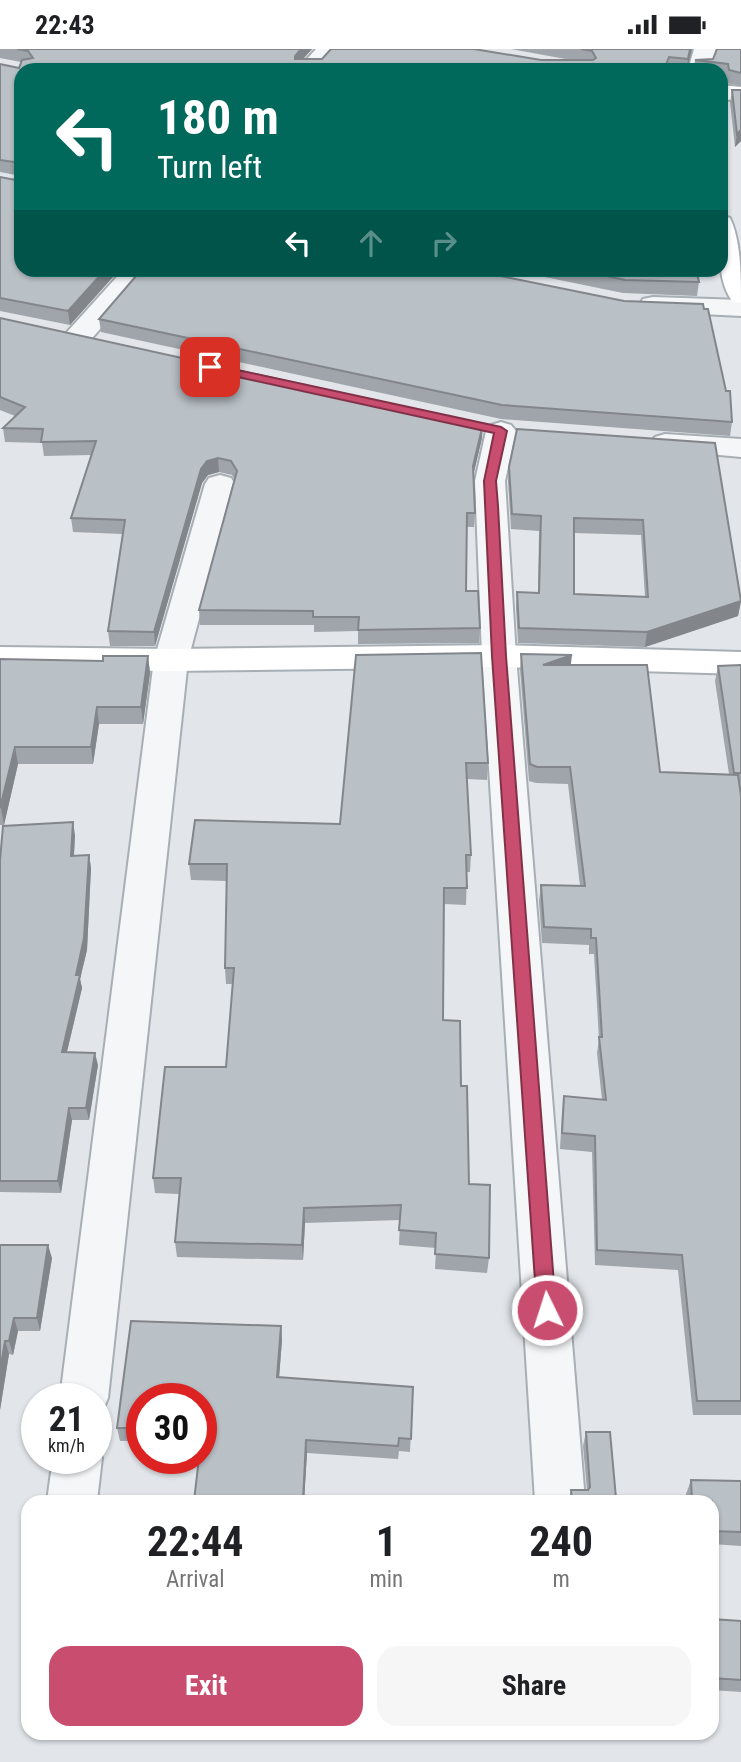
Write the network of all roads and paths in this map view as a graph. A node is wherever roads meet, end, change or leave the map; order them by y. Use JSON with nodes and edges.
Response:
{"nodes":[{"id":1,"x":328,"y":49,"type":"edge"},
{"id":2,"x":315,"y":63,"type":"edge"},
{"id":3,"x":728,"y":248,"type":"edge"},
{"id":4,"x":132,"y":277,"type":"edge"},
{"id":5,"x":741,"y":295,"type":"edge"},
{"id":6,"x":623,"y":304,"type":"edge"},
{"id":7,"x":741,"y":308,"type":"edge"},
{"id":8,"x":78,"y":338,"type":"edge"},
{"id":9,"x":501,"y":430,"type":"dead end"},
{"id":10,"x":634,"y":440,"type":"edge"},
{"id":11,"x":741,"y":448,"type":"edge"},
{"id":12,"x":220,"y":484,"type":"dead end"},
{"id":13,"x":499,"y":656,"type":"junction"},
{"id":14,"x":0,"y":658,"type":"edge"},
{"id":15,"x":171,"y":660,"type":"junction"},
{"id":16,"x":741,"y":663,"type":"edge"},
{"id":17,"x":86,"y":1383,"type":"edge"},
{"id":18,"x":75,"y":1474,"type":"edge"},
{"id":19,"x":73,"y":1495,"type":"edge"},
{"id":20,"x":560,"y":1495,"type":"edge"}],
"edges":[{"from":1,"to":2,"type":"street"},
{"from":3,"to":5,"type":"main road"},
{"from":4,"to":8,"type":"street"},
{"from":6,"to":7,"type":"street"},
{"from":9,"to":13,"type":"street"},
{"from":10,"to":11,"type":"street"},
{"from":12,"to":15,"type":"street"},
{"from":13,"to":15,"type":"main road"},
{"from":13,"to":16,"type":"main road"},
{"from":13,"to":20,"type":"street"},
{"from":14,"to":15,"type":"main road"},
{"from":15,"to":17,"type":"street"},
{"from":18,"to":19,"type":"street"}]}
